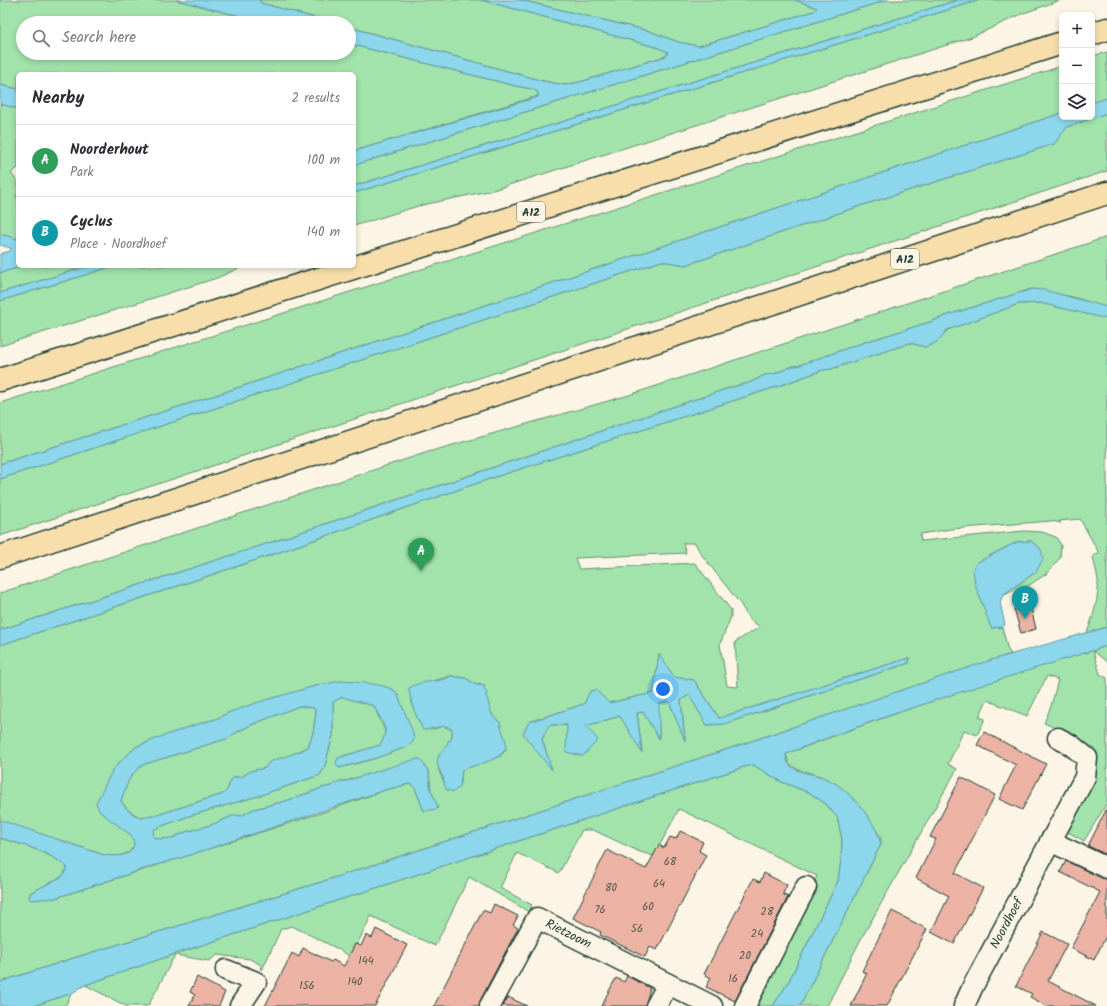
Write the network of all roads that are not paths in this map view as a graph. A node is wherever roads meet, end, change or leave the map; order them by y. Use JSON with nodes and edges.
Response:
{"nodes":[{"id":1,"x":1107,"y":29,"type":"edge"},
{"id":2,"x":1095,"y":33,"type":"edge"},
{"id":3,"x":1059,"y":44,"type":"edge"},
{"id":4,"x":1107,"y":193,"type":"edge"},
{"id":5,"x":356,"y":267,"type":"edge"},
{"id":6,"x":353,"y":268,"type":"edge"},
{"id":7,"x":0,"y":380,"type":"edge"},
{"id":8,"x":0,"y":557,"type":"edge"},
{"id":9,"x":1058,"y":738,"type":"dead end"},
{"id":10,"x":1050,"y":841,"type":"junction"},
{"id":11,"x":1107,"y":868,"type":"edge"},
{"id":12,"x":806,"y":887,"type":"dead end"},
{"id":13,"x":226,"y":970,"type":"dead end"},
{"id":14,"x":668,"y":984,"type":"junction"},
{"id":15,"x":240,"y":1006,"type":"edge"},
{"id":16,"x":490,"y":1006,"type":"edge"},
{"id":17,"x":656,"y":1006,"type":"edge"},
{"id":18,"x":712,"y":1006,"type":"edge"},
{"id":19,"x":745,"y":1006,"type":"edge"},
{"id":20,"x":964,"y":1006,"type":"edge"}],
"edges":[{"from":1,"to":2,"type":"highway"},
{"from":3,"to":5,"type":"highway","number":"A12"},
{"from":4,"to":8,"type":"highway","number":"A12"},
{"from":6,"to":7,"type":"highway","number":"A12"},
{"from":9,"to":10,"type":"street","name":"Noordhoef"},
{"from":10,"to":11,"type":"street"},
{"from":10,"to":20,"type":"street","name":"Noordhoef"},
{"from":12,"to":19,"type":"street"},
{"from":13,"to":15,"type":"street"},
{"from":14,"to":16,"type":"street","name":"Rietzoom"},
{"from":14,"to":17,"type":"street"},
{"from":14,"to":18,"type":"street","name":"Rietzoom"}]}
